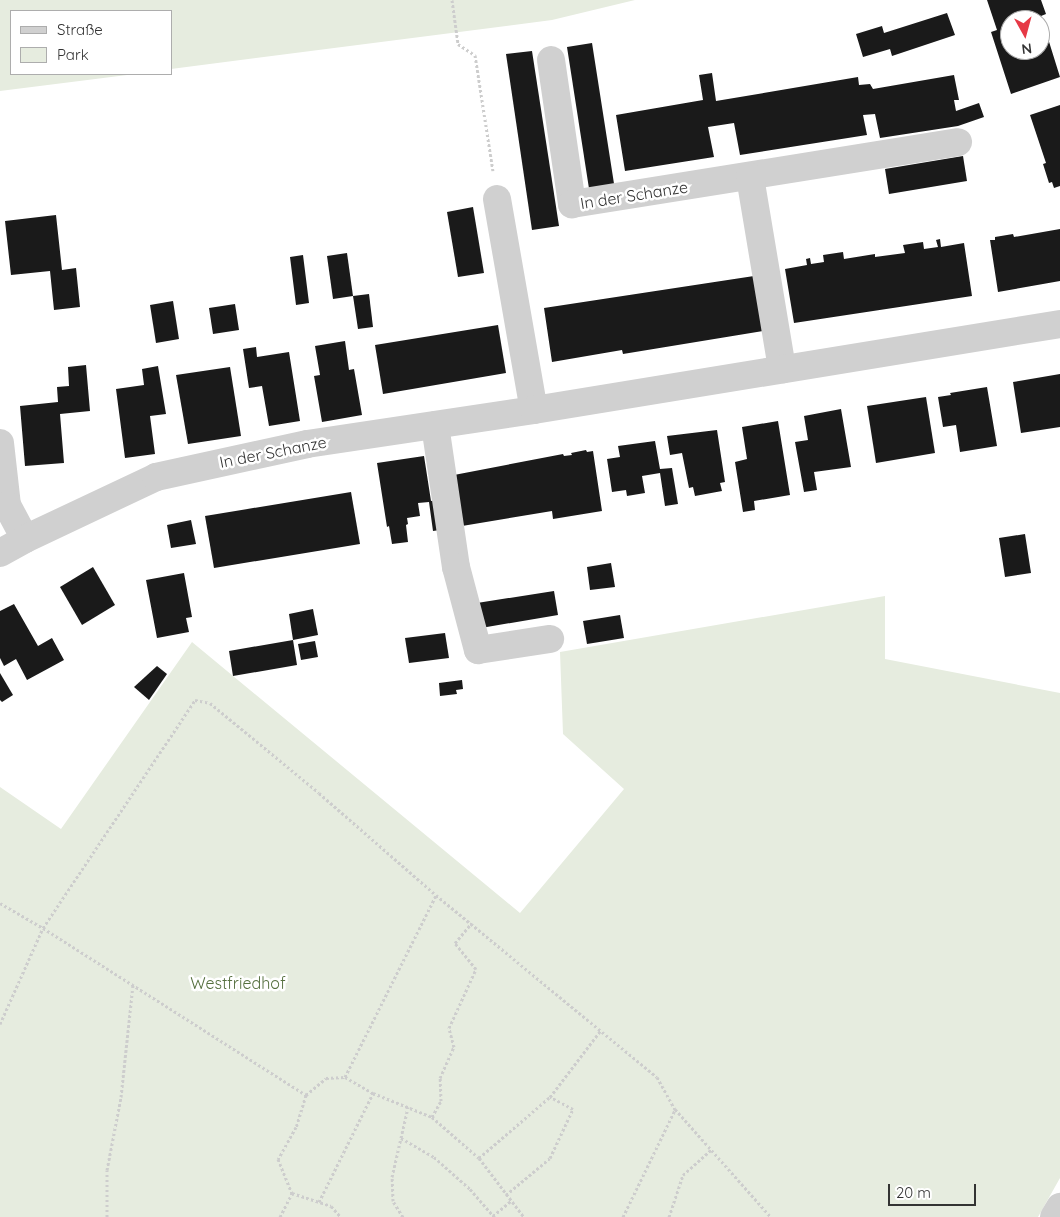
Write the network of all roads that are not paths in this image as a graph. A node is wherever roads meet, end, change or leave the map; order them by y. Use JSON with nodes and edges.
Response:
{"nodes":[{"id":1,"x":551,"y":60,"type":"dead end"},
{"id":2,"x":958,"y":142,"type":"dead end"},
{"id":3,"x":750,"y":177,"type":"junction"},
{"id":4,"x":497,"y":199,"type":"road end"},
{"id":5,"x":1060,"y":324,"type":"edge"},
{"id":6,"x":782,"y":369,"type":"junction"},
{"id":7,"x":534,"y":410,"type":"junction"},
{"id":8,"x":435,"y":425,"type":"junction"},
{"id":9,"x":0,"y":443,"type":"edge"},
{"id":10,"x":25,"y":539,"type":"junction"},
{"id":11,"x":0,"y":553,"type":"edge"},
{"id":12,"x":550,"y":639,"type":"dead end"},
{"id":13,"x":1060,"y":1207,"type":"edge"},
{"id":14,"x":1054,"y":1217,"type":"edge"}],
"edges":[{"from":1,"to":3,"type":"street","name":"In der Schanze"},
{"from":2,"to":3,"type":"street","name":"In der Schanze"},
{"from":3,"to":6,"type":"street"},
{"from":4,"to":7,"type":"street"},
{"from":5,"to":6,"type":"street","name":"In der Schanze"},
{"from":6,"to":7,"type":"street","name":"In der Schanze"},
{"from":7,"to":8,"type":"street","name":"In der Schanze"},
{"from":8,"to":10,"type":"street","name":"In der Schanze"},
{"from":8,"to":12,"type":"street"},
{"from":9,"to":10,"type":"street"},
{"from":10,"to":11,"type":"street","name":"In der Schanze"},
{"from":13,"to":14,"type":"street"}]}
